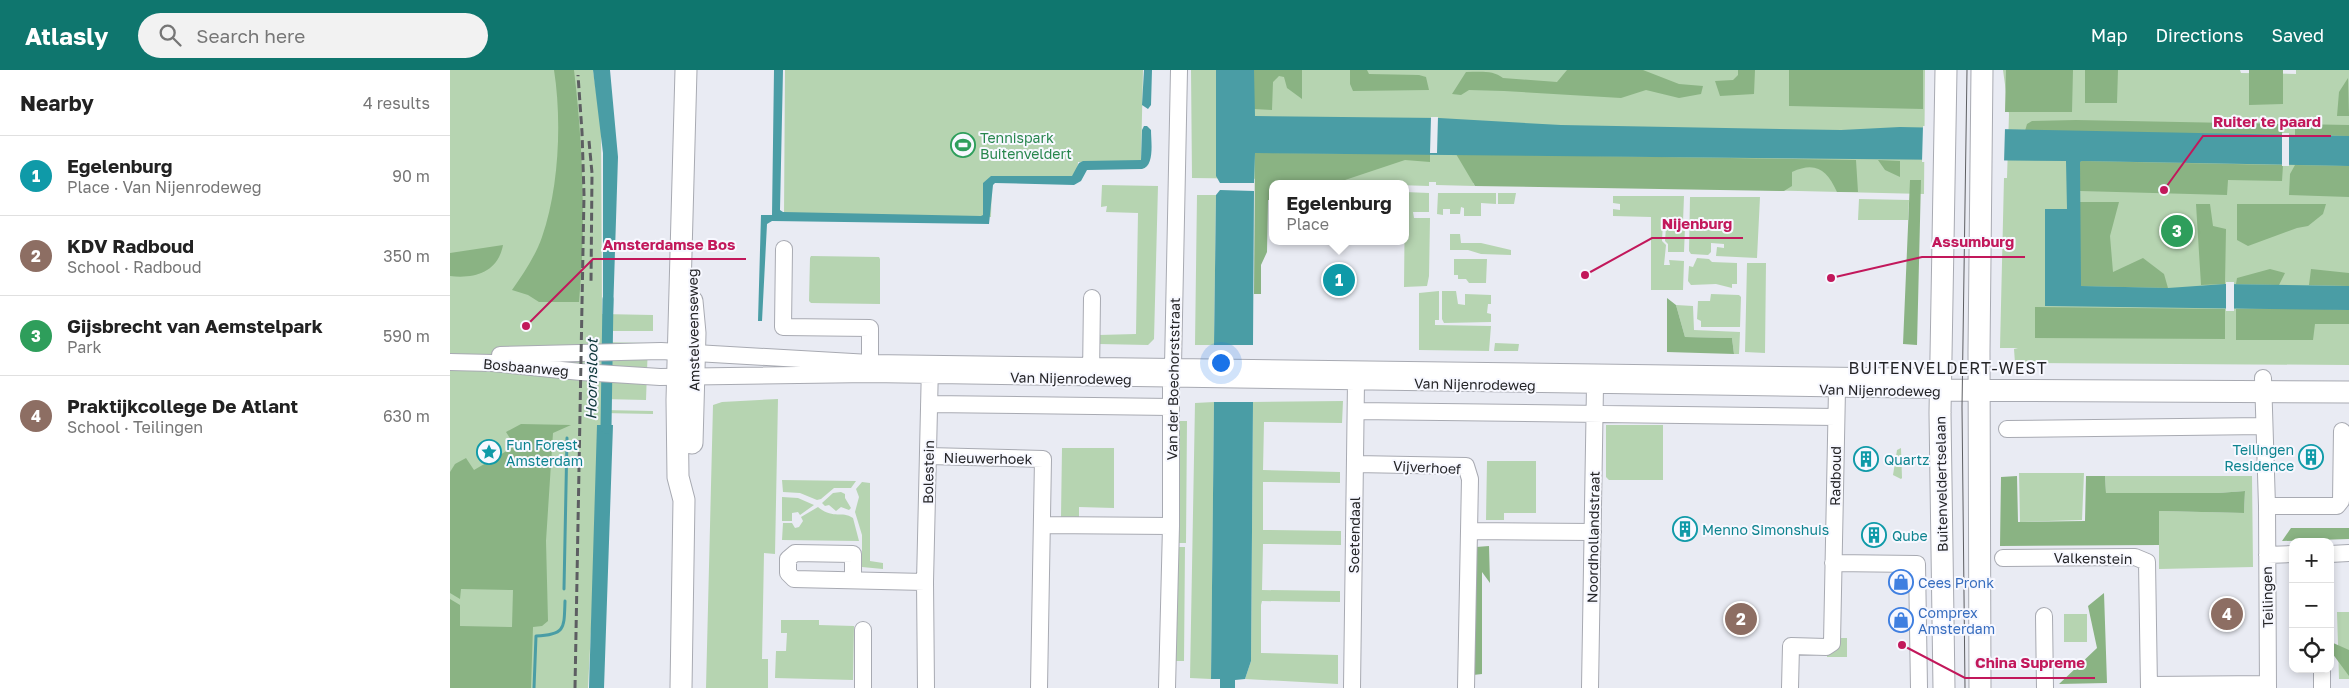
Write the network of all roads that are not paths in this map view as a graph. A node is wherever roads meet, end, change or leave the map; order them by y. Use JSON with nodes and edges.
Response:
{"nodes":[{"id":1,"x":686,"y":70,"type":"edge"},
{"id":2,"x":694,"y":70,"type":"edge"},
{"id":3,"x":1178,"y":70,"type":"edge"},
{"id":4,"x":1946,"y":70,"type":"edge"},
{"id":5,"x":1982,"y":70,"type":"edge"},
{"id":6,"x":784,"y":249,"type":"dead end"},
{"id":7,"x":1092,"y":298,"type":"dead end"},
{"id":8,"x":686,"y":352,"type":"junction"},
{"id":9,"x":607,"y":353,"type":"joint"},
{"id":10,"x":450,"y":355,"type":"edge"},
{"id":11,"x":450,"y":362,"type":"edge"},
{"id":12,"x":870,"y":368,"type":"junction"},
{"id":13,"x":930,"y":370,"type":"junction"},
{"id":14,"x":1091,"y":372,"type":"junction"},
{"id":15,"x":1172,"y":373,"type":"junction"},
{"id":16,"x":607,"y":374,"type":"joint"},
{"id":17,"x":1242,"y":374,"type":"junction"},
{"id":18,"x":686,"y":376,"type":"junction"},
{"id":19,"x":2349,"y":378,"type":"edge"},
{"id":20,"x":1356,"y":382,"type":"junction"},
{"id":21,"x":1940,"y":384,"type":"junction"},
{"id":22,"x":1979,"y":384,"type":"junction"},
{"id":23,"x":2263,"y":385,"type":"junction"},
{"id":24,"x":1595,"y":386,"type":"junction"},
{"id":25,"x":1837,"y":389,"type":"junction"},
{"id":26,"x":2349,"y":392,"type":"edge"},
{"id":27,"x":929,"y":404,"type":"junction"},
{"id":28,"x":1171,"y":407,"type":"junction"},
{"id":29,"x":1357,"y":411,"type":"junction"},
{"id":30,"x":1596,"y":413,"type":"junction"},
{"id":31,"x":1836,"y":417,"type":"junction"},
{"id":32,"x":2264,"y":426,"type":"junction"},
{"id":33,"x":2007,"y":430,"type":"dead end"},
{"id":34,"x":2342,"y":431,"type":"dead end"},
{"id":35,"x":928,"y":456,"type":"junction"},
{"id":36,"x":1355,"y":464,"type":"junction"},
{"id":37,"x":2267,"y":506,"type":"junction"},
{"id":38,"x":1042,"y":525,"type":"junction"},
{"id":39,"x":1171,"y":526,"type":"junction"},
{"id":40,"x":1469,"y":530,"type":"junction"},
{"id":41,"x":1593,"y":532,"type":"junction"},
{"id":42,"x":2349,"y":553,"type":"edge"},
{"id":43,"x":2267,"y":554,"type":"junction"},
{"id":44,"x":2289,"y":554,"type":"edge"},
{"id":45,"x":2334,"y":554,"type":"edge"},
{"id":46,"x":2003,"y":558,"type":"dead end"},
{"id":47,"x":1834,"y":563,"type":"junction"},
{"id":48,"x":853,"y":580,"type":"dead end"},
{"id":49,"x":925,"y":582,"type":"junction"},
{"id":50,"x":2044,"y":616,"type":"dead end"},
{"id":51,"x":863,"y":630,"type":"dead end"},
{"id":52,"x":2322,"y":673,"type":"edge"},
{"id":53,"x":2268,"y":686,"type":"edge"},
{"id":54,"x":2149,"y":687,"type":"edge"},
{"id":55,"x":681,"y":688,"type":"edge"},
{"id":56,"x":862,"y":688,"type":"edge"},
{"id":57,"x":926,"y":688,"type":"edge"},
{"id":58,"x":1039,"y":688,"type":"edge"},
{"id":59,"x":1167,"y":688,"type":"edge"},
{"id":60,"x":1352,"y":688,"type":"edge"},
{"id":61,"x":1466,"y":688,"type":"edge"},
{"id":62,"x":1590,"y":688,"type":"edge"},
{"id":63,"x":1790,"y":688,"type":"edge"},
{"id":64,"x":1919,"y":688,"type":"edge"},
{"id":65,"x":1944,"y":688,"type":"edge"},
{"id":66,"x":1980,"y":688,"type":"edge"},
{"id":67,"x":2045,"y":688,"type":"edge"},
{"id":68,"x":2322,"y":688,"type":"edge"}],
"edges":[{"from":1,"to":8,"type":"main road","name":"Amstelveenseweg"},
{"from":2,"to":8,"type":"main road","name":"Amstelveenseweg"},
{"from":3,"to":15,"type":"street","name":"Van der Boechorststraat"},
{"from":4,"to":21,"type":"main road","name":"Buitenveldertselaan"},
{"from":5,"to":22,"type":"main road"},
{"from":6,"to":12,"type":"street"},
{"from":7,"to":14,"type":"street"},
{"from":8,"to":9,"type":"street","name":"Van Nijenrodeweg"},
{"from":8,"to":12,"type":"street","name":"Van Nijenrodeweg"},
{"from":8,"to":18,"type":"main road","name":"Amstelveenseweg"},
{"from":9,"to":10,"type":"street","name":"Bosbaanweg"},
{"from":11,"to":16,"type":"street","name":"Bosbaanweg"},
{"from":12,"to":13,"type":"street","name":"Van Nijenrodeweg"},
{"from":12,"to":18,"type":"street","name":"Van Nijenrodeweg"},
{"from":13,"to":14,"type":"street","name":"Van Nijenrodeweg"},
{"from":13,"to":27,"type":"street","name":"Bolestein"},
{"from":14,"to":15,"type":"street","name":"Van Nijenrodeweg"},
{"from":15,"to":17,"type":"street","name":"Van Nijenrodeweg"},
{"from":15,"to":28,"type":"street","name":"Van der Boechorststraat"},
{"from":16,"to":18,"type":"street","name":"Van Nijenrodeweg"},
{"from":17,"to":20,"type":"street","name":"Van Nijenrodeweg"},
{"from":17,"to":21,"type":"street","name":"Van Nijenrodeweg"},
{"from":18,"to":55,"type":"main road","name":"Amstelveenseweg"},
{"from":19,"to":23,"type":"main road","name":"Van Nijenrodeweg"},
{"from":20,"to":24,"type":"street","name":"Van Nijenrodeweg"},
{"from":20,"to":29,"type":"street","name":"Soetendaal"},
{"from":21,"to":22,"type":"main road","name":"Van Nijenrodeweg"},
{"from":21,"to":25,"type":"street","name":"Van Nijenrodeweg"},
{"from":21,"to":65,"type":"main road","name":"Buitenveldertselaan"},
{"from":22,"to":23,"type":"main road","name":"Van Nijenrodeweg"},
{"from":22,"to":66,"type":"main road"},
{"from":23,"to":26,"type":"main road","name":"Van Nijenrodeweg"},
{"from":23,"to":32,"type":"street","name":"Teilingen"},
{"from":24,"to":25,"type":"street","name":"Van Nijenrodeweg"},
{"from":24,"to":30,"type":"street","name":"Noordhollandstraat"},
{"from":25,"to":31,"type":"street","name":"Radboud"},
{"from":27,"to":28,"type":"street","name":"Van Nijenrodeweg"},
{"from":27,"to":35,"type":"street","name":"Bolestein"},
{"from":28,"to":39,"type":"street","name":"Van der Boechorststraat"},
{"from":29,"to":30,"type":"street","name":"Van Nijenrodeweg"},
{"from":29,"to":36,"type":"street","name":"Soetendaal"},
{"from":30,"to":31,"type":"street","name":"Van Nijenrodeweg"},
{"from":30,"to":41,"type":"street","name":"Noordhollandstraat"},
{"from":31,"to":47,"type":"street","name":"Radboud"},
{"from":32,"to":33,"type":"street"},
{"from":32,"to":37,"type":"street","name":"Teilingen"},
{"from":34,"to":37,"type":"street"},
{"from":35,"to":38,"type":"street","name":"Nieuwerhoek"},
{"from":35,"to":49,"type":"street","name":"Bolestein"},
{"from":36,"to":40,"type":"street","name":"Vijverhoef"},
{"from":36,"to":60,"type":"street","name":"Soetendaal"},
{"from":37,"to":43,"type":"street","name":"Teilingen"},
{"from":38,"to":39,"type":"street"},
{"from":38,"to":58,"type":"street","name":"Nieuwerhoek"},
{"from":39,"to":59,"type":"street","name":"Van der Boechorststraat"},
{"from":40,"to":41,"type":"street"},
{"from":40,"to":61,"type":"street","name":"Vijverhoef"},
{"from":41,"to":62,"type":"street","name":"Noordhollandstraat"},
{"from":42,"to":45,"type":"street"},
{"from":43,"to":44,"type":"street"},
{"from":43,"to":53,"type":"street","name":"Teilingen"},
{"from":46,"to":54,"type":"street","name":"Valkenstein"},
{"from":47,"to":63,"type":"street","name":"Radboud"},
{"from":47,"to":64,"type":"street","name":"Buitenveldertselaan"},
{"from":48,"to":49,"type":"street"},
{"from":49,"to":57,"type":"street","name":"Bolestein"},
{"from":50,"to":67,"type":"street"},
{"from":51,"to":56,"type":"street"},
{"from":52,"to":68,"type":"street"},
{"from":53,"to":54,"type":"street"}]}
